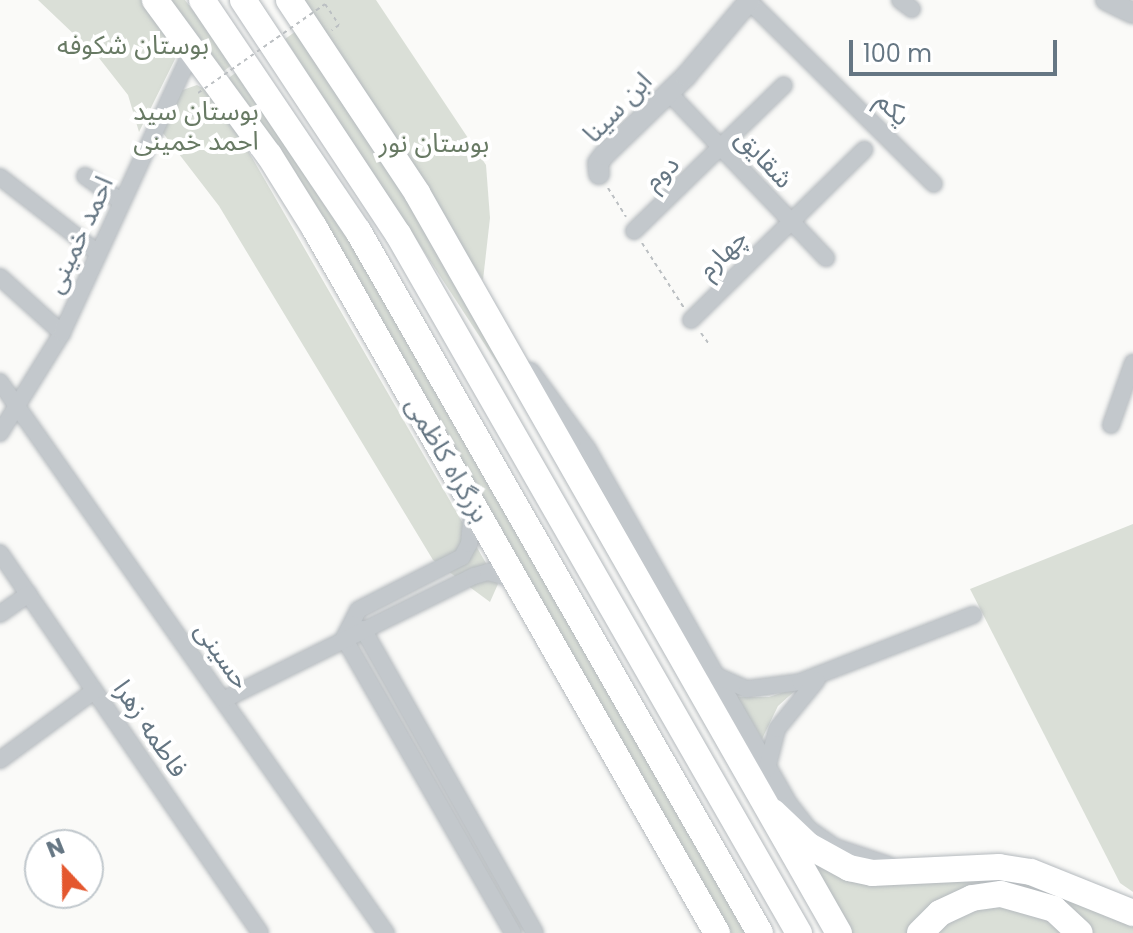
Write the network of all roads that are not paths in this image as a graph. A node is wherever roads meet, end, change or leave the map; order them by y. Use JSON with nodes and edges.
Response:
{"nodes":[{"id":1,"x":155,"y":0,"type":"edge"},
{"id":2,"x":202,"y":0,"type":"edge"},
{"id":3,"x":243,"y":0,"type":"edge"},
{"id":4,"x":289,"y":0,"type":"edge"},
{"id":5,"x":750,"y":0,"type":"edge"},
{"id":6,"x":1106,"y":0,"type":"edge"},
{"id":7,"x":1133,"y":13,"type":"edge"},
{"id":8,"x":192,"y":50,"type":"junction"},
{"id":9,"x":784,"y":85,"type":"dead end"},
{"id":10,"x":669,"y":93,"type":"junction"},
{"id":11,"x":722,"y":149,"type":"junction"},
{"id":12,"x":864,"y":150,"type":"dead end"},
{"id":13,"x":599,"y":174,"type":"road end"},
{"id":14,"x":85,"y":176,"type":"dead end"},
{"id":15,"x":0,"y":177,"type":"edge"},
{"id":16,"x":934,"y":184,"type":"dead end"},
{"id":17,"x":122,"y":202,"type":"junction"},
{"id":18,"x":789,"y":222,"type":"junction"},
{"id":19,"x":634,"y":231,"type":"road end"},
{"id":20,"x":98,"y":253,"type":"junction"},
{"id":21,"x":826,"y":258,"type":"dead end"},
{"id":22,"x":0,"y":277,"type":"edge"},
{"id":23,"x":471,"y":286,"type":"junction"},
{"id":24,"x":441,"y":309,"type":"junction"},
{"id":25,"x":691,"y":320,"type":"road end"},
{"id":26,"x":62,"y":333,"type":"junction"},
{"id":27,"x":1133,"y":363,"type":"edge"},
{"id":28,"x":0,"y":382,"type":"edge"},
{"id":29,"x":19,"y":407,"type":"junction"},
{"id":30,"x":1111,"y":425,"type":"dead end"},
{"id":31,"x":0,"y":433,"type":"edge"},
{"id":32,"x":472,"y":505,"type":"junction"},
{"id":33,"x":0,"y":553,"type":"edge"},
{"id":34,"x":627,"y":564,"type":"junction"},
{"id":35,"x":515,"y":579,"type":"junction"},
{"id":36,"x":29,"y":594,"type":"junction"},
{"id":37,"x":0,"y":614,"type":"edge"},
{"id":38,"x":973,"y":615,"type":"dead end"},
{"id":39,"x":363,"y":629,"type":"junction"},
{"id":40,"x":344,"y":638,"type":"junction"},
{"id":41,"x":714,"y":674,"type":"junction"},
{"id":42,"x":821,"y":676,"type":"junction"},
{"id":43,"x":94,"y":691,"type":"junction"},
{"id":44,"x":223,"y":700,"type":"junction"},
{"id":45,"x":0,"y":760,"type":"edge"},
{"id":46,"x":767,"y":769,"type":"junction"},
{"id":47,"x":766,"y":806,"type":"junction"},
{"id":48,"x":913,"y":873,"type":"junction"},
{"id":49,"x":694,"y":893,"type":"junction"},
{"id":50,"x":1133,"y":913,"type":"edge"},
{"id":51,"x":260,"y":933,"type":"edge"},
{"id":52,"x":386,"y":933,"type":"edge"},
{"id":53,"x":513,"y":933,"type":"edge"},
{"id":54,"x":535,"y":933,"type":"edge"},
{"id":55,"x":704,"y":933,"type":"edge"},
{"id":56,"x":717,"y":933,"type":"edge"},
{"id":57,"x":760,"y":933,"type":"edge"},
{"id":58,"x":799,"y":933,"type":"edge"},
{"id":59,"x":839,"y":933,"type":"edge"},
{"id":60,"x":920,"y":933,"type":"edge"},
{"id":61,"x":1080,"y":933,"type":"edge"}],
"edges":[{"from":1,"to":8,"type":"main road","name":"بزرگراه کاظمی"},
{"from":2,"to":57,"type":"main road","name":"بزرگراه کاظمی"},
{"from":3,"to":24,"type":"main road"},
{"from":4,"to":23,"type":"main road"},
{"from":5,"to":10,"type":"street","name":"ابن سینا"},
{"from":5,"to":16,"type":"street","name":"یکم"},
{"from":6,"to":7,"type":"street"},
{"from":8,"to":17,"type":"street","name":"احمد خمینی"},
{"from":8,"to":32,"type":"main road","name":"بزرگراه کاظمی"},
{"from":9,"to":11,"type":"street"},
{"from":10,"to":11,"type":"street","name":"شقایق"},
{"from":10,"to":13,"type":"street","name":"ابن سینا"},
{"from":11,"to":18,"type":"street","name":"شقایق"},
{"from":11,"to":19,"type":"street","name":"دوم"},
{"from":12,"to":18,"type":"street","name":"چهارم"},
{"from":14,"to":17,"type":"street"},
{"from":15,"to":20,"type":"street"},
{"from":17,"to":20,"type":"street","name":"احمد خمینی"},
{"from":18,"to":21,"type":"street","name":"شقایق"},
{"from":18,"to":25,"type":"street","name":"چهارم"},
{"from":20,"to":26,"type":"street","name":"احمد خمینی"},
{"from":22,"to":26,"type":"street"},
{"from":23,"to":34,"type":"main road"},
{"from":23,"to":41,"type":"street"},
{"from":24,"to":34,"type":"main road"},
{"from":24,"to":58,"type":"main road"},
{"from":26,"to":29,"type":"street","name":"احمد خمینی"},
{"from":27,"to":30,"type":"street"},
{"from":28,"to":29,"type":"street","name":"حسینی"},
{"from":29,"to":31,"type":"street","name":"احمد خمینی"},
{"from":29,"to":44,"type":"street","name":"حسینی"},
{"from":32,"to":35,"type":"main road","name":"بزرگراه کاظمی"},
{"from":32,"to":40,"type":"street"},
{"from":33,"to":36,"type":"street","name":"فاطمه زهرا"},
{"from":34,"to":47,"type":"main road"},
{"from":35,"to":39,"type":"street"},
{"from":35,"to":49,"type":"main road","name":"بزرگراه کاظمی"},
{"from":36,"to":37,"type":"street"},
{"from":36,"to":43,"type":"street","name":"فاطمه زهرا"},
{"from":38,"to":42,"type":"street"},
{"from":39,"to":40,"type":"street"},
{"from":39,"to":54,"type":"street"},
{"from":40,"to":44,"type":"street"},
{"from":40,"to":53,"type":"street"},
{"from":41,"to":42,"type":"street"},
{"from":41,"to":46,"type":"street"},
{"from":42,"to":46,"type":"street"},
{"from":43,"to":45,"type":"street"},
{"from":43,"to":51,"type":"street","name":"فاطمه زهرا"},
{"from":44,"to":52,"type":"street","name":"حسینی"},
{"from":46,"to":48,"type":"street"},
{"from":47,"to":48,"type":"main road"},
{"from":47,"to":59,"type":"main road"},
{"from":48,"to":50,"type":"main road"},
{"from":49,"to":55,"type":"main road"},
{"from":49,"to":56,"type":"main road","name":"بزرگراه کاظمی"},
{"from":60,"to":61,"type":"main road"}]}
